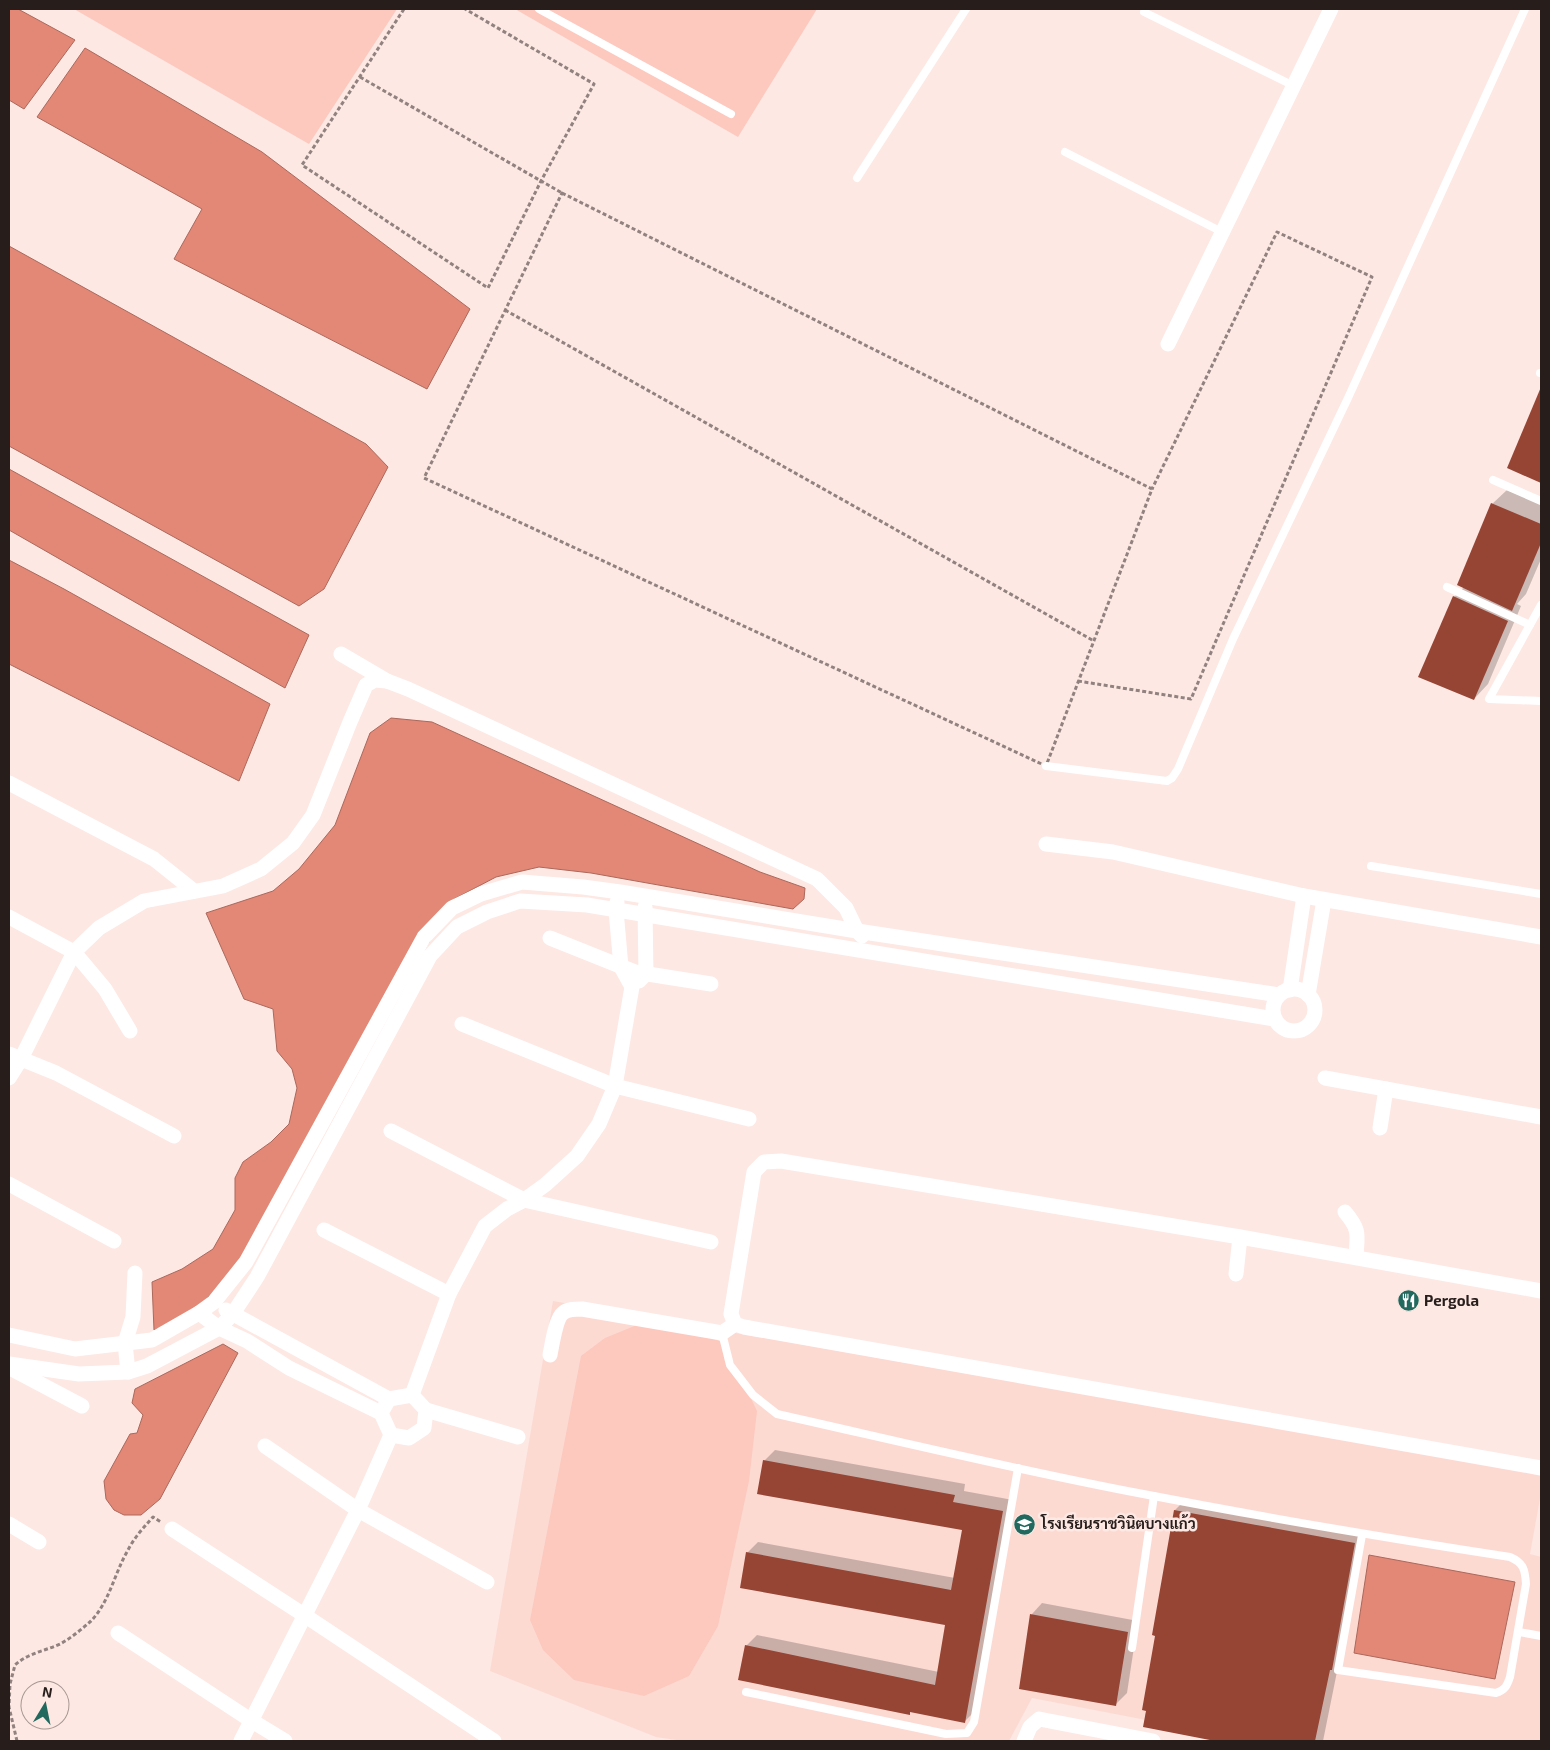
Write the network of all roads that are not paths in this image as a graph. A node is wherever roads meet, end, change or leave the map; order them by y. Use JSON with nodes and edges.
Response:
{"nodes":[{"id":1,"x":539,"y":9,"type":"edge"},
{"id":2,"x":966,"y":9,"type":"edge"},
{"id":3,"x":1331,"y":9,"type":"edge"},
{"id":4,"x":1525,"y":9,"type":"edge"},
{"id":5,"x":1144,"y":12,"type":"dead end"},
{"id":6,"x":1294,"y":86,"type":"junction"},
{"id":7,"x":731,"y":114,"type":"dead end"},
{"id":8,"x":1065,"y":152,"type":"dead end"},
{"id":9,"x":857,"y":178,"type":"dead end"},
{"id":10,"x":1222,"y":232,"type":"junction"},
{"id":11,"x":1168,"y":344,"type":"dead end"},
{"id":12,"x":1493,"y":480,"type":"dead end"},
{"id":13,"x":1541,"y":501,"type":"edge"},
{"id":14,"x":1447,"y":587,"type":"dead end"},
{"id":15,"x":1541,"y":605,"type":"edge"},
{"id":16,"x":1530,"y":624,"type":"junction"},
{"id":17,"x":341,"y":654,"type":"dead end"},
{"id":18,"x":387,"y":681,"type":"junction"},
{"id":19,"x":1541,"y":701,"type":"edge"},
{"id":20,"x":1046,"y":766,"type":"road end"},
{"id":21,"x":9,"y":783,"type":"edge"},
{"id":22,"x":1046,"y":844,"type":"dead end"},
{"id":23,"x":1371,"y":866,"type":"dead end"},
{"id":24,"x":590,"y":888,"type":"junction"},
{"id":25,"x":194,"y":891,"type":"junction"},
{"id":26,"x":620,"y":892,"type":"junction"},
{"id":27,"x":1541,"y":894,"type":"edge"},
{"id":28,"x":1304,"y":896,"type":"junction"},
{"id":29,"x":646,"y":897,"type":"junction"},
{"id":30,"x":1324,"y":900,"type":"junction"},
{"id":31,"x":587,"y":906,"type":"junction"},
{"id":32,"x":616,"y":910,"type":"junction"},
{"id":33,"x":644,"y":915,"type":"junction"},
{"id":34,"x":9,"y":917,"type":"edge"},
{"id":35,"x":857,"y":931,"type":"junction"},
{"id":36,"x":1541,"y":937,"type":"edge"},
{"id":37,"x":550,"y":938,"type":"dead end"},
{"id":38,"x":74,"y":952,"type":"junction"},
{"id":39,"x":880,"y":955,"type":"junction"},
{"id":40,"x":621,"y":967,"type":"junction"},
{"id":41,"x":646,"y":974,"type":"junction"},
{"id":42,"x":711,"y":984,"type":"dead end"},
{"id":43,"x":632,"y":986,"type":"junction"},
{"id":44,"x":1284,"y":992,"type":"junction"},
{"id":45,"x":1308,"y":995,"type":"junction"},
{"id":46,"x":1274,"y":1019,"type":"junction"},
{"id":47,"x":462,"y":1024,"type":"dead end"},
{"id":48,"x":130,"y":1031,"type":"dead end"},
{"id":49,"x":15,"y":1056,"type":"edge"},
{"id":50,"x":9,"y":1078,"type":"edge"},
{"id":51,"x":1325,"y":1078,"type":"dead end"},
{"id":52,"x":343,"y":1084,"type":"junction"},
{"id":53,"x":615,"y":1086,"type":"junction"},
{"id":54,"x":358,"y":1088,"type":"junction"},
{"id":55,"x":1386,"y":1089,"type":"junction"},
{"id":56,"x":1541,"y":1117,"type":"edge"},
{"id":57,"x":749,"y":1119,"type":"dead end"},
{"id":58,"x":1380,"y":1128,"type":"dead end"},
{"id":59,"x":391,"y":1131,"type":"dead end"},
{"id":60,"x":174,"y":1136,"type":"dead end"},
{"id":61,"x":9,"y":1184,"type":"edge"},
{"id":62,"x":524,"y":1200,"type":"junction"},
{"id":63,"x":1345,"y":1212,"type":"dead end"},
{"id":64,"x":324,"y":1230,"type":"dead end"},
{"id":65,"x":1240,"y":1237,"type":"junction"},
{"id":66,"x":114,"y":1241,"type":"dead end"},
{"id":67,"x":712,"y":1242,"type":"dead end"},
{"id":68,"x":1356,"y":1258,"type":"junction"},
{"id":69,"x":135,"y":1273,"type":"dead end"},
{"id":70,"x":1236,"y":1274,"type":"dead end"},
{"id":71,"x":1541,"y":1291,"type":"edge"},
{"id":72,"x":450,"y":1294,"type":"junction"},
{"id":73,"x":214,"y":1302,"type":"junction"},
{"id":74,"x":199,"y":1313,"type":"junction"},
{"id":75,"x":232,"y":1315,"type":"junction"},
{"id":76,"x":735,"y":1324,"type":"junction"},
{"id":77,"x":219,"y":1328,"type":"junction"},
{"id":78,"x":722,"y":1333,"type":"junction"},
{"id":79,"x":9,"y":1335,"type":"edge"},
{"id":80,"x":125,"y":1343,"type":"junction"},
{"id":81,"x":75,"y":1349,"type":"junction"},
{"id":82,"x":550,"y":1354,"type":"dead end"},
{"id":83,"x":9,"y":1366,"type":"edge"},
{"id":84,"x":128,"y":1372,"type":"junction"},
{"id":85,"x":79,"y":1374,"type":"junction"},
{"id":86,"x":412,"y":1395,"type":"junction"},
{"id":87,"x":389,"y":1399,"type":"junction"},
{"id":88,"x":82,"y":1406,"type":"dead end"},
{"id":89,"x":426,"y":1410,"type":"junction"},
{"id":90,"x":381,"y":1413,"type":"junction"},
{"id":91,"x":391,"y":1435,"type":"junction"},
{"id":92,"x":518,"y":1436,"type":"dead end"},
{"id":93,"x":265,"y":1446,"type":"dead end"},
{"id":94,"x":1018,"y":1468,"type":"junction"},
{"id":95,"x":1541,"y":1468,"type":"edge"},
{"id":96,"x":1154,"y":1496,"type":"junction"},
{"id":97,"x":358,"y":1510,"type":"junction"},
{"id":98,"x":9,"y":1524,"type":"edge"},
{"id":99,"x":172,"y":1529,"type":"road end"},
{"id":100,"x":1362,"y":1535,"type":"junction"},
{"id":101,"x":39,"y":1542,"type":"dead end"},
{"id":102,"x":487,"y":1582,"type":"dead end"},
{"id":103,"x":304,"y":1614,"type":"junction"},
{"id":104,"x":1519,"y":1632,"type":"junction"},
{"id":105,"x":118,"y":1633,"type":"dead end"},
{"id":106,"x":1541,"y":1636,"type":"edge"},
{"id":107,"x":1132,"y":1648,"type":"dead end"},
{"id":108,"x":746,"y":1692,"type":"dead end"},
{"id":109,"x":252,"y":1721,"type":"junction"},
{"id":110,"x":241,"y":1741,"type":"edge"},
{"id":111,"x":285,"y":1741,"type":"edge"},
{"id":112,"x":494,"y":1741,"type":"edge"},
{"id":113,"x":1024,"y":1741,"type":"edge"},
{"id":114,"x":1153,"y":1741,"type":"edge"}],
"edges":[{"from":1,"to":7,"type":"lane"},
{"from":2,"to":9,"type":"lane"},
{"from":3,"to":6,"type":"street"},
{"from":4,"to":20,"type":"lane"},
{"from":5,"to":6,"type":"lane"},
{"from":6,"to":10,"type":"street"},
{"from":8,"to":10,"type":"lane"},
{"from":10,"to":11,"type":"street"},
{"from":12,"to":13,"type":"lane"},
{"from":14,"to":16,"type":"lane"},
{"from":15,"to":16,"type":"lane"},
{"from":16,"to":19,"type":"lane"},
{"from":17,"to":18,"type":"street"},
{"from":18,"to":25,"type":"street"},
{"from":18,"to":35,"type":"street"},
{"from":21,"to":25,"type":"street"},
{"from":22,"to":28,"type":"street"},
{"from":23,"to":27,"type":"lane"},
{"from":24,"to":26,"type":"street"},
{"from":24,"to":31,"type":"street"},
{"from":24,"to":52,"type":"street"},
{"from":25,"to":38,"type":"street"},
{"from":26,"to":29,"type":"street"},
{"from":26,"to":32,"type":"street"},
{"from":28,"to":30,"type":"street"},
{"from":28,"to":44,"type":"street"},
{"from":29,"to":33,"type":"street"},
{"from":29,"to":35,"type":"street"},
{"from":30,"to":36,"type":"street"},
{"from":30,"to":45,"type":"street"},
{"from":31,"to":32,"type":"street"},
{"from":31,"to":54,"type":"street"},
{"from":32,"to":33,"type":"street"},
{"from":32,"to":40,"type":"street"},
{"from":33,"to":39,"type":"street"},
{"from":33,"to":41,"type":"street"},
{"from":34,"to":38,"type":"street"},
{"from":35,"to":39,"type":"street"},
{"from":35,"to":44,"type":"street"},
{"from":37,"to":40,"type":"street"},
{"from":38,"to":48,"type":"street"},
{"from":38,"to":49,"type":"street"},
{"from":39,"to":46,"type":"street"},
{"from":40,"to":41,"type":"street"},
{"from":40,"to":43,"type":"street"},
{"from":41,"to":42,"type":"street"},
{"from":41,"to":43,"type":"street"},
{"from":43,"to":53,"type":"street"},
{"from":44,"to":45,"type":"street"},
{"from":44,"to":46,"type":"street"},
{"from":45,"to":46,"type":"street"},
{"from":47,"to":53,"type":"street"},
{"from":49,"to":50,"type":"street"},
{"from":49,"to":60,"type":"street"},
{"from":51,"to":55,"type":"street"},
{"from":52,"to":54,"type":"street"},
{"from":52,"to":73,"type":"street"},
{"from":53,"to":57,"type":"street"},
{"from":53,"to":62,"type":"street"},
{"from":54,"to":75,"type":"street"},
{"from":55,"to":56,"type":"street"},
{"from":55,"to":58,"type":"street"},
{"from":59,"to":62,"type":"street"},
{"from":61,"to":66,"type":"street"},
{"from":62,"to":67,"type":"street"},
{"from":62,"to":72,"type":"street"},
{"from":63,"to":68,"type":"street"},
{"from":64,"to":72,"type":"street"},
{"from":65,"to":68,"type":"street"},
{"from":65,"to":70,"type":"street"},
{"from":65,"to":76,"type":"street"},
{"from":68,"to":71,"type":"street"},
{"from":69,"to":80,"type":"street"},
{"from":72,"to":86,"type":"street"},
{"from":73,"to":74,"type":"street"},
{"from":73,"to":75,"type":"street"},
{"from":74,"to":77,"type":"street"},
{"from":74,"to":80,"type":"street"},
{"from":75,"to":77,"type":"street"},
{"from":75,"to":87,"type":"street"},
{"from":76,"to":78,"type":"street"},
{"from":76,"to":95,"type":"street"},
{"from":77,"to":84,"type":"street"},
{"from":77,"to":90,"type":"street"},
{"from":78,"to":82,"type":"street"},
{"from":78,"to":94,"type":"lane"},
{"from":79,"to":81,"type":"street"},
{"from":80,"to":81,"type":"street"},
{"from":80,"to":84,"type":"street"},
{"from":81,"to":85,"type":"street"},
{"from":83,"to":85,"type":"street"},
{"from":83,"to":88,"type":"street"},
{"from":84,"to":85,"type":"street"},
{"from":86,"to":87,"type":"street"},
{"from":86,"to":89,"type":"street"},
{"from":87,"to":90,"type":"street"},
{"from":89,"to":91,"type":"street"},
{"from":89,"to":92,"type":"street"},
{"from":90,"to":91,"type":"street"},
{"from":91,"to":97,"type":"street"},
{"from":93,"to":97,"type":"street"},
{"from":94,"to":96,"type":"lane"},
{"from":94,"to":108,"type":"lane"},
{"from":96,"to":100,"type":"lane"},
{"from":96,"to":107,"type":"lane"},
{"from":97,"to":102,"type":"street"},
{"from":97,"to":103,"type":"street"},
{"from":98,"to":101,"type":"street"},
{"from":99,"to":103,"type":"street"},
{"from":100,"to":104,"type":"lane"},
{"from":100,"to":104,"type":"lane"},
{"from":103,"to":109,"type":"street"},
{"from":103,"to":112,"type":"street"},
{"from":104,"to":106,"type":"lane"},
{"from":105,"to":109,"type":"street"},
{"from":109,"to":110,"type":"street"},
{"from":109,"to":111,"type":"street"},
{"from":113,"to":114,"type":"street"}]}
